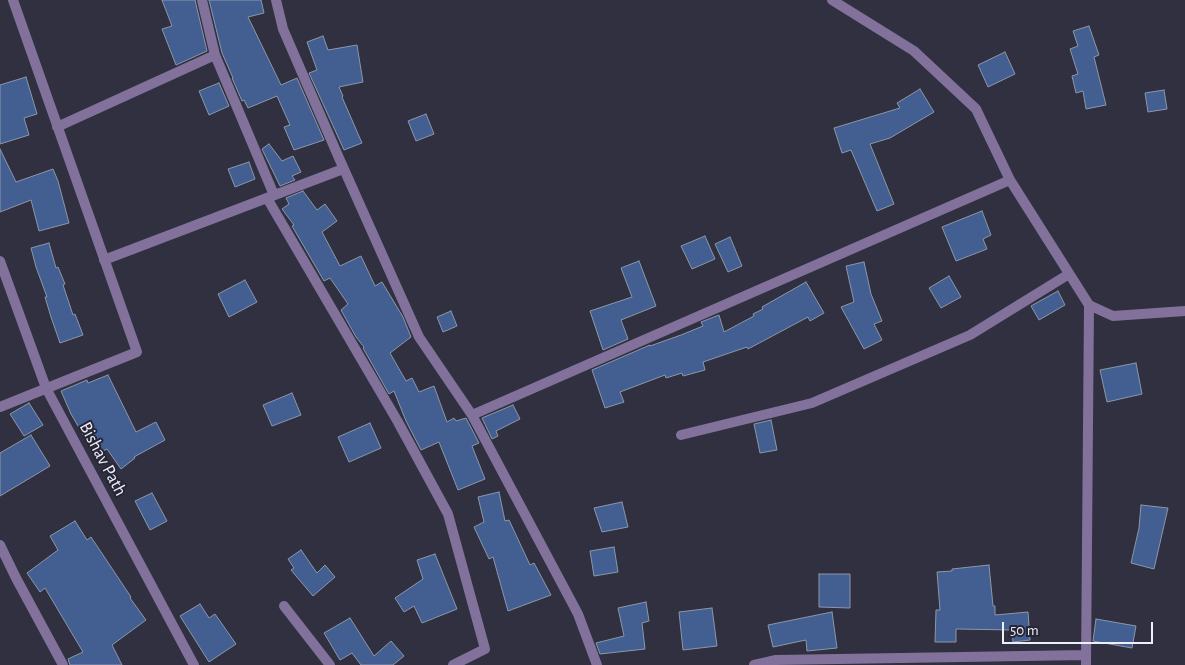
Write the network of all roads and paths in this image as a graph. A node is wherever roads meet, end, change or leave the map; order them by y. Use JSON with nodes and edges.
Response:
{"nodes":[{"id":1,"x":12,"y":0,"type":"edge"},
{"id":2,"x":202,"y":0,"type":"edge"},
{"id":3,"x":276,"y":0,"type":"edge"},
{"id":4,"x":832,"y":0,"type":"edge"},
{"id":5,"x":215,"y":55,"type":"junction"},
{"id":6,"x":58,"y":127,"type":"junction"},
{"id":7,"x":344,"y":169,"type":"junction"},
{"id":8,"x":1010,"y":180,"type":"junction"},
{"id":9,"x":270,"y":197,"type":"junction"},
{"id":10,"x":104,"y":260,"type":"junction"},
{"id":11,"x":0,"y":261,"type":"edge"},
{"id":12,"x":1069,"y":274,"type":"junction"},
{"id":13,"x":1089,"y":305,"type":"junction"},
{"id":14,"x":1185,"y":311,"type":"edge"},
{"id":15,"x":46,"y":388,"type":"junction"},
{"id":16,"x":0,"y":407,"type":"edge"},
{"id":17,"x":472,"y":415,"type":"junction"},
{"id":18,"x":681,"y":435,"type":"dead end"},
{"id":19,"x":0,"y":545,"type":"edge"},
{"id":20,"x":284,"y":606,"type":"dead end"},
{"id":21,"x":1086,"y":660,"type":"edge"},
{"id":22,"x":63,"y":665,"type":"edge"},
{"id":23,"x":194,"y":665,"type":"edge"},
{"id":24,"x":330,"y":665,"type":"edge"},
{"id":25,"x":452,"y":665,"type":"edge"},
{"id":26,"x":597,"y":665,"type":"edge"},
{"id":27,"x":754,"y":665,"type":"edge"}],
"edges":[{"from":1,"to":6,"type":"street"},
{"from":2,"to":5,"type":"street"},
{"from":3,"to":7,"type":"street"},
{"from":4,"to":8,"type":"street"},
{"from":5,"to":6,"type":"street"},
{"from":5,"to":9,"type":"street"},
{"from":6,"to":10,"type":"street"},
{"from":7,"to":9,"type":"street"},
{"from":7,"to":17,"type":"street"},
{"from":8,"to":12,"type":"street"},
{"from":8,"to":17,"type":"street"},
{"from":9,"to":10,"type":"street"},
{"from":9,"to":25,"type":"street"},
{"from":10,"to":15,"type":"street"},
{"from":11,"to":15,"type":"street","name":"Bishav Path"},
{"from":12,"to":13,"type":"street"},
{"from":12,"to":18,"type":"street"},
{"from":13,"to":14,"type":"street"},
{"from":13,"to":21,"type":"street"},
{"from":15,"to":16,"type":"street"},
{"from":15,"to":23,"type":"street","name":"Bishav Path"},
{"from":17,"to":26,"type":"street"},
{"from":19,"to":22,"type":"street"},
{"from":20,"to":24,"type":"street"},
{"from":21,"to":27,"type":"street"}]}
